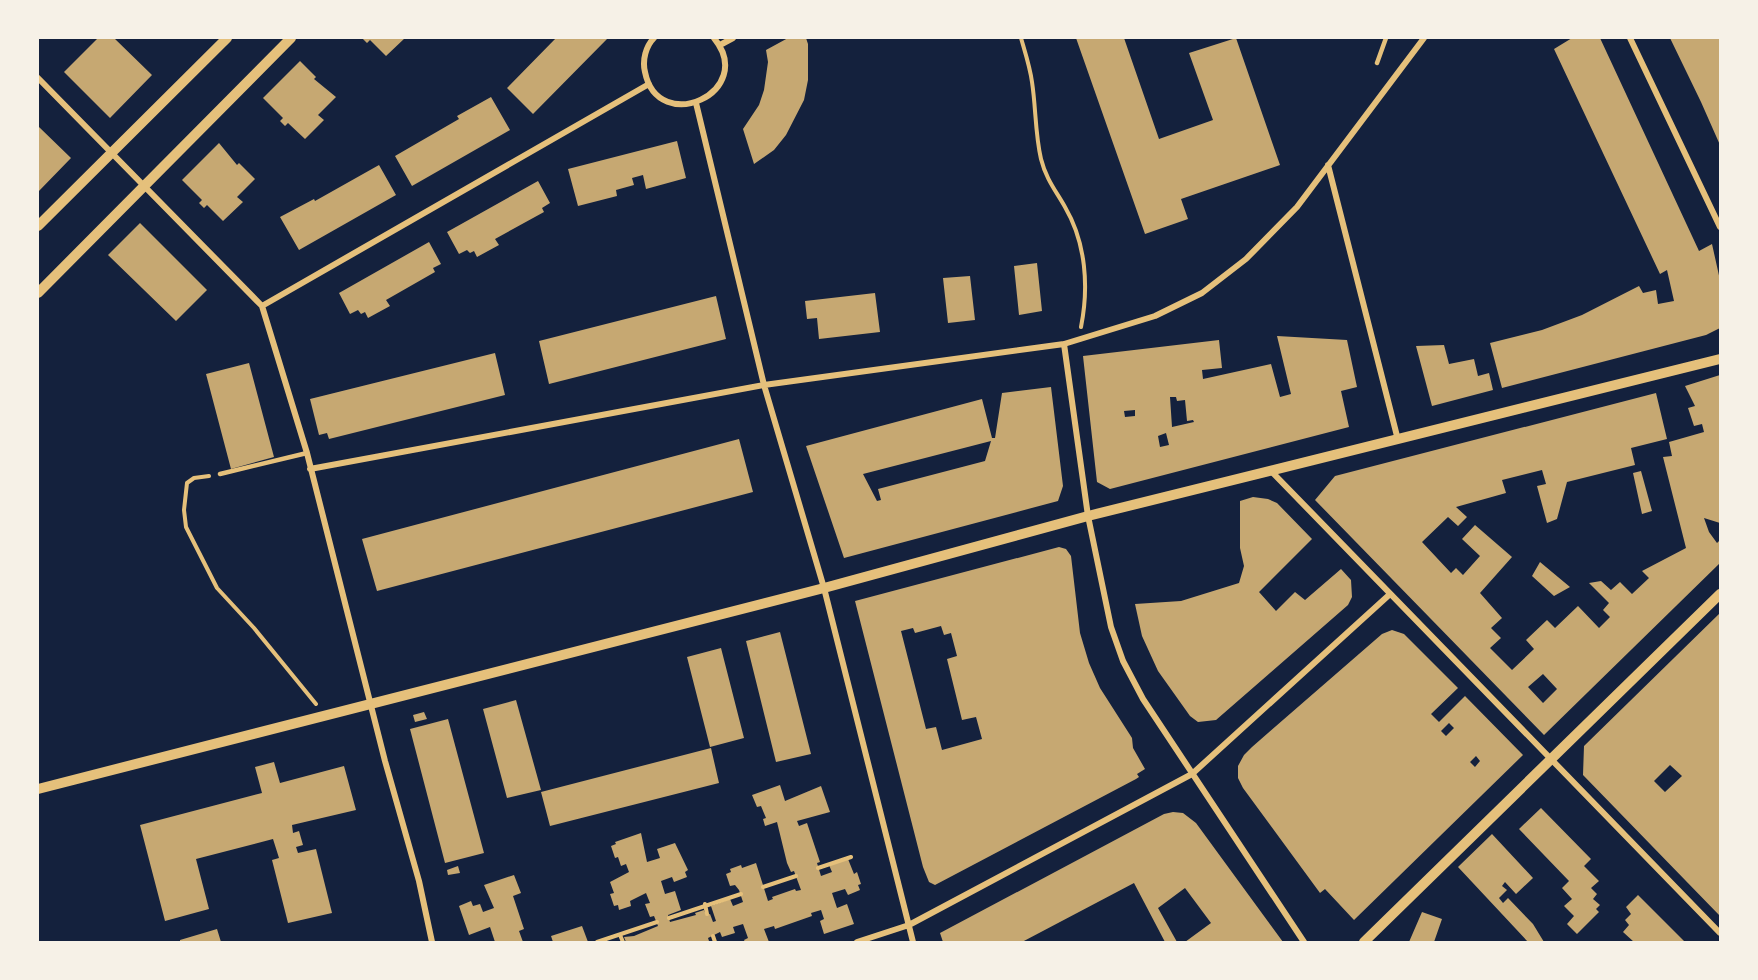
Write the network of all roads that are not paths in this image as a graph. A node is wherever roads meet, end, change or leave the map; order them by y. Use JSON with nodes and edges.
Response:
{"nodes":[{"id":1,"x":227,"y":38,"type":"edge"},
{"id":2,"x":291,"y":38,"type":"edge"},
{"id":3,"x":654,"y":38,"type":"edge"},
{"id":4,"x":714,"y":38,"type":"edge"},
{"id":5,"x":733,"y":38,"type":"edge"},
{"id":6,"x":1386,"y":38,"type":"edge"},
{"id":7,"x":1424,"y":38,"type":"edge"},
{"id":8,"x":1630,"y":38,"type":"edge"},
{"id":9,"x":720,"y":45,"type":"junction"},
{"id":10,"x":1377,"y":63,"type":"dead end"},
{"id":11,"x":38,"y":78,"type":"edge"},
{"id":12,"x":649,"y":84,"type":"junction"},
{"id":13,"x":696,"y":104,"type":"junction"},
{"id":14,"x":111,"y":153,"type":"junction"},
{"id":15,"x":1328,"y":165,"type":"junction"},
{"id":16,"x":145,"y":186,"type":"junction"},
{"id":17,"x":38,"y":226,"type":"edge"},
{"id":18,"x":1720,"y":227,"type":"edge"},
{"id":19,"x":38,"y":293,"type":"edge"},
{"id":20,"x":261,"y":306,"type":"junction"},
{"id":21,"x":1064,"y":344,"type":"junction"},
{"id":22,"x":1720,"y":359,"type":"edge"},
{"id":23,"x":764,"y":385,"type":"junction"},
{"id":24,"x":1398,"y":440,"type":"junction"},
{"id":25,"x":307,"y":453,"type":"junction"},
{"id":26,"x":310,"y":469,"type":"junction"},
{"id":27,"x":1272,"y":472,"type":"junction"},
{"id":28,"x":220,"y":474,"type":"road end"},
{"id":29,"x":1088,"y":516,"type":"junction"},
{"id":30,"x":824,"y":588,"type":"junction"},
{"id":31,"x":1720,"y":594,"type":"edge"},
{"id":32,"x":1389,"y":595,"type":"junction"},
{"id":33,"x":372,"y":705,"type":"junction"},
{"id":34,"x":1552,"y":759,"type":"junction"},
{"id":35,"x":1192,"y":774,"type":"junction"},
{"id":36,"x":38,"y":789,"type":"edge"},
{"id":37,"x":909,"y":925,"type":"junction"},
{"id":38,"x":1720,"y":933,"type":"edge"},
{"id":39,"x":432,"y":942,"type":"edge"},
{"id":40,"x":857,"y":942,"type":"edge"},
{"id":41,"x":913,"y":942,"type":"edge"},
{"id":42,"x":1304,"y":942,"type":"edge"},
{"id":43,"x":1364,"y":942,"type":"edge"}],
"edges":[{"from":1,"to":14,"type":"street"},
{"from":2,"to":16,"type":"street"},
{"from":3,"to":12,"type":"street"},
{"from":4,"to":9,"type":"street"},
{"from":5,"to":9,"type":"street"},
{"from":6,"to":10,"type":"lane"},
{"from":7,"to":15,"type":"street"},
{"from":8,"to":18,"type":"street"},
{"from":9,"to":13,"type":"street"},
{"from":11,"to":14,"type":"street"},
{"from":12,"to":13,"type":"street"},
{"from":12,"to":20,"type":"street"},
{"from":13,"to":23,"type":"street"},
{"from":14,"to":16,"type":"street"},
{"from":14,"to":17,"type":"street"},
{"from":15,"to":21,"type":"street"},
{"from":15,"to":24,"type":"street"},
{"from":16,"to":19,"type":"street"},
{"from":16,"to":20,"type":"street"},
{"from":20,"to":25,"type":"street"},
{"from":21,"to":23,"type":"street"},
{"from":21,"to":29,"type":"street"},
{"from":22,"to":24,"type":"street"},
{"from":23,"to":26,"type":"street"},
{"from":23,"to":30,"type":"street"},
{"from":24,"to":27,"type":"street"},
{"from":25,"to":26,"type":"street"},
{"from":25,"to":28,"type":"lane"},
{"from":26,"to":33,"type":"street"},
{"from":27,"to":29,"type":"street"},
{"from":27,"to":32,"type":"street"},
{"from":29,"to":30,"type":"street"},
{"from":29,"to":35,"type":"street"},
{"from":30,"to":33,"type":"street"},
{"from":30,"to":37,"type":"street"},
{"from":31,"to":34,"type":"street"},
{"from":32,"to":34,"type":"street"},
{"from":32,"to":35,"type":"street"},
{"from":33,"to":36,"type":"street"},
{"from":33,"to":39,"type":"street"},
{"from":34,"to":38,"type":"street"},
{"from":34,"to":43,"type":"street"},
{"from":35,"to":37,"type":"street"},
{"from":35,"to":42,"type":"street"},
{"from":37,"to":40,"type":"street"},
{"from":37,"to":41,"type":"street"}]}
